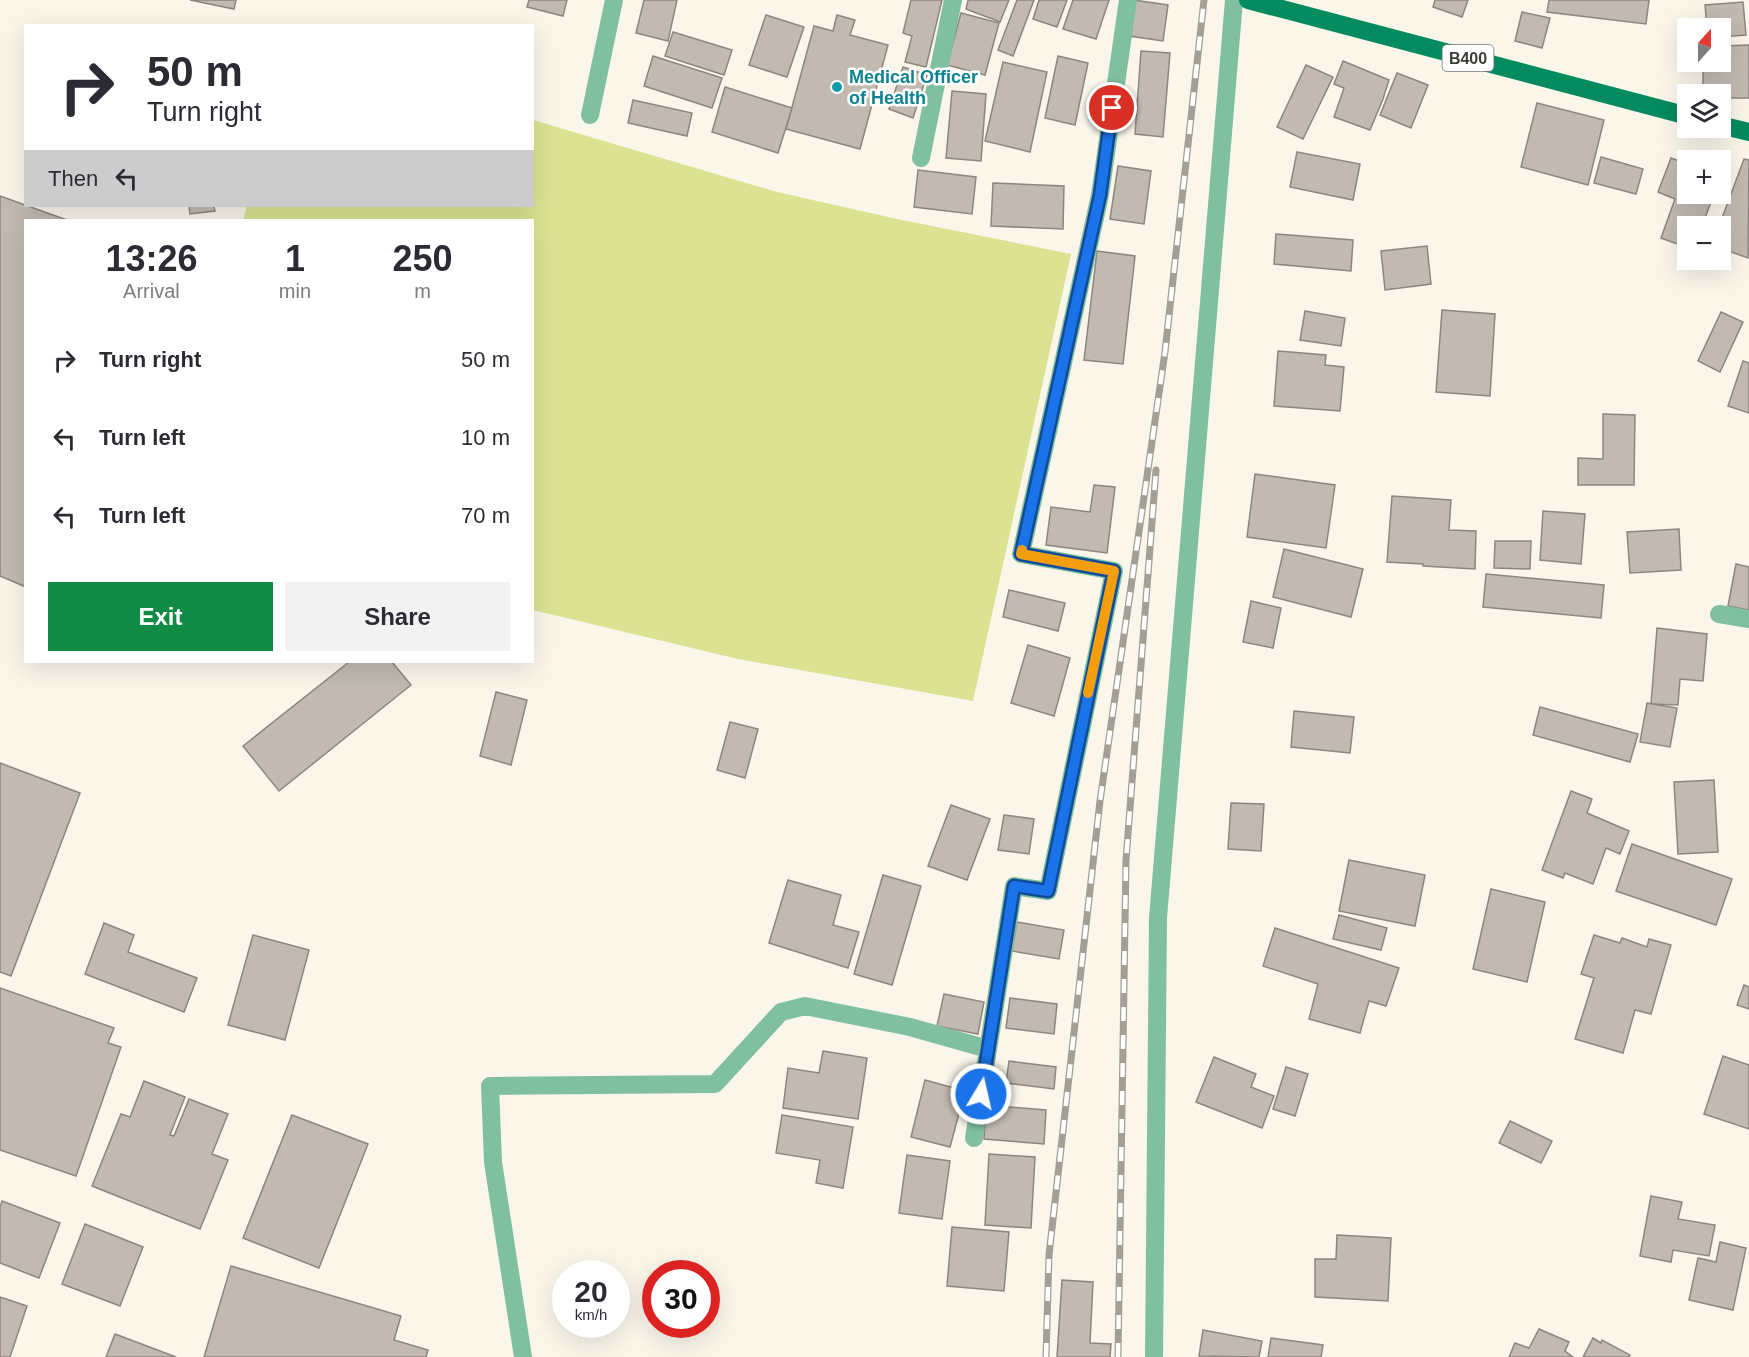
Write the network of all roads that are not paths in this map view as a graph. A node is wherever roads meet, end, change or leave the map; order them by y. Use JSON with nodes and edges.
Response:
{"nodes":[{"id":1,"x":614,"y":0,"type":"edge"},
{"id":2,"x":953,"y":0,"type":"edge"},
{"id":3,"x":1128,"y":0,"type":"edge"},
{"id":4,"x":1234,"y":0,"type":"edge"},
{"id":5,"x":1248,"y":0,"type":"edge"},
{"id":6,"x":1677,"y":113,"type":"edge"},
{"id":7,"x":590,"y":115,"type":"dead end"},
{"id":8,"x":1731,"y":128,"type":"edge"},
{"id":9,"x":1749,"y":132,"type":"edge"},
{"id":10,"x":921,"y":158,"type":"dead end"},
{"id":11,"x":1719,"y":614,"type":"dead end"},
{"id":12,"x":1749,"y":619,"type":"edge"},
{"id":13,"x":988,"y":1049,"type":"junction"},
{"id":14,"x":974,"y":1138,"type":"dead end"},
{"id":15,"x":524,"y":1357,"type":"edge"},
{"id":16,"x":1154,"y":1357,"type":"edge"}],
"edges":[{"from":1,"to":7,"type":"street"},
{"from":2,"to":10,"type":"street"},
{"from":3,"to":13,"type":"street"},
{"from":4,"to":16,"type":"street"},
{"from":5,"to":6,"type":"main road","number":"B400"},
{"from":8,"to":9,"type":"main road"},
{"from":11,"to":12,"type":"street"},
{"from":13,"to":14,"type":"street"},
{"from":13,"to":15,"type":"street"}]}
